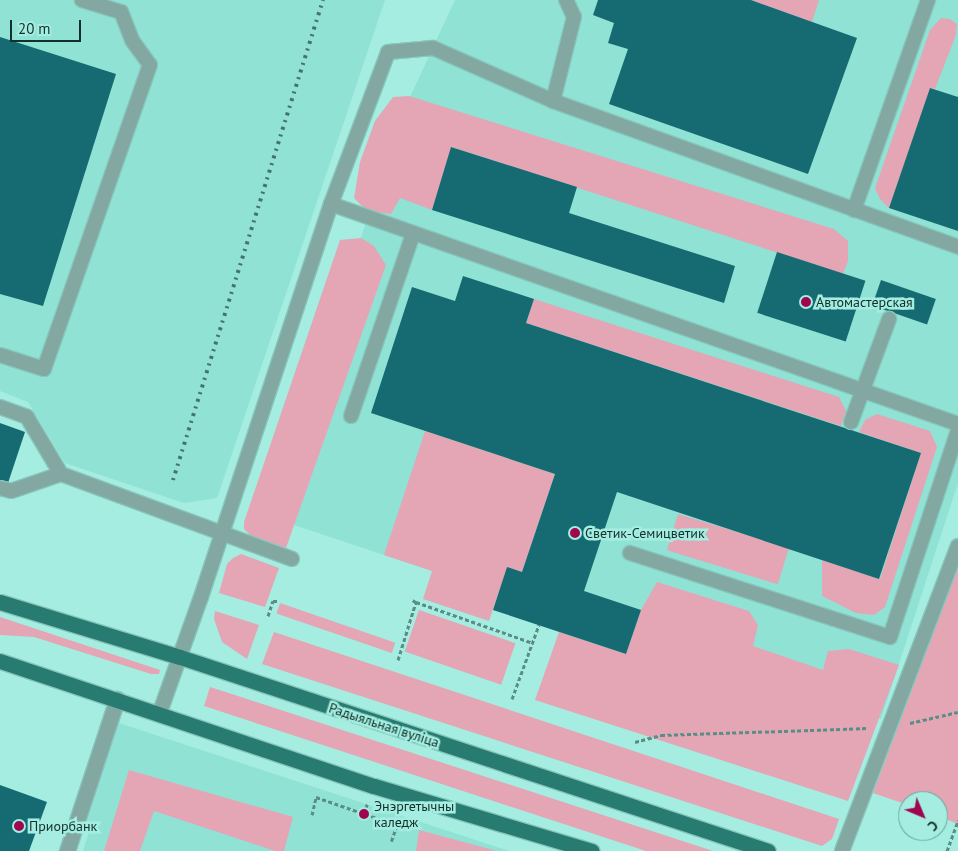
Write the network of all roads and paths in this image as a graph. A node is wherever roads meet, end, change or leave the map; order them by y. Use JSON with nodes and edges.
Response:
{"nodes":[{"id":1,"x":82,"y":0,"type":"edge"},
{"id":2,"x":566,"y":0,"type":"edge"},
{"id":3,"x":928,"y":0,"type":"edge"},
{"id":4,"x":553,"y":101,"type":"junction"},
{"id":5,"x":331,"y":204,"type":"junction"},
{"id":6,"x":854,"y":210,"type":"junction"},
{"id":7,"x":413,"y":234,"type":"junction"},
{"id":8,"x":958,"y":247,"type":"edge"},
{"id":9,"x":889,"y":319,"type":"dead end"},
{"id":10,"x":0,"y":355,"type":"edge"},
{"id":11,"x":864,"y":391,"type":"junction"},
{"id":12,"x":0,"y":407,"type":"edge"},
{"id":13,"x":351,"y":416,"type":"dead end"},
{"id":14,"x":851,"y":422,"type":"dead end"},
{"id":15,"x":958,"y":424,"type":"edge"},
{"id":16,"x":958,"y":430,"type":"edge"},
{"id":17,"x":61,"y":474,"type":"junction"},
{"id":18,"x":0,"y":488,"type":"edge"},
{"id":19,"x":221,"y":534,"type":"junction"},
{"id":20,"x":958,"y":546,"type":"edge"},
{"id":21,"x":630,"y":553,"type":"dead end"},
{"id":22,"x":292,"y":560,"type":"dead end"},
{"id":23,"x":279,"y":601,"type":"dead end"},
{"id":24,"x":0,"y":602,"type":"edge"},
{"id":25,"x":268,"y":616,"type":"dead end"},
{"id":26,"x":539,"y":625,"type":"dead end"},
{"id":27,"x":533,"y":643,"type":"junction"},
{"id":28,"x":180,"y":657,"type":"junction"},
{"id":29,"x":0,"y":660,"type":"edge"},
{"id":30,"x":398,"y":660,"type":"dead end"},
{"id":31,"x":117,"y":699,"type":"junction"},
{"id":32,"x":512,"y":700,"type":"dead end"},
{"id":33,"x":160,"y":712,"type":"junction"},
{"id":34,"x":958,"y":712,"type":"edge"},
{"id":35,"x":889,"y":728,"type":"junction"},
{"id":36,"x":634,"y":742,"type":"dead end"},
{"id":37,"x":312,"y":815,"type":"dead end"},
{"id":38,"x":958,"y":820,"type":"edge"},
{"id":39,"x":391,"y":842,"type":"dead end"},
{"id":40,"x":67,"y":851,"type":"edge"},
{"id":41,"x":592,"y":851,"type":"edge"},
{"id":42,"x":768,"y":851,"type":"edge"},
{"id":43,"x":842,"y":851,"type":"edge"},
{"id":44,"x":947,"y":851,"type":"edge"}],
"edges":[{"from":1,"to":10,"type":"lane"},
{"from":2,"to":4,"type":"lane"},
{"from":3,"to":6,"type":"lane"},
{"from":4,"to":5,"type":"lane"},
{"from":4,"to":6,"type":"lane"},
{"from":5,"to":7,"type":"lane"},
{"from":5,"to":19,"type":"lane"},
{"from":6,"to":8,"type":"lane"},
{"from":7,"to":11,"type":"lane"},
{"from":7,"to":13,"type":"lane"},
{"from":9,"to":11,"type":"lane"},
{"from":11,"to":14,"type":"lane"},
{"from":11,"to":15,"type":"lane"},
{"from":12,"to":17,"type":"lane"},
{"from":16,"to":21,"type":"lane"},
{"from":17,"to":18,"type":"lane"},
{"from":17,"to":19,"type":"lane"},
{"from":19,"to":22,"type":"lane"},
{"from":19,"to":28,"type":"lane"},
{"from":20,"to":35,"type":"lane"},
{"from":23,"to":25,"type":"path"},
{"from":24,"to":28,"type":"main road","name":"Радыяльная вуліца"},
{"from":26,"to":27,"type":"path"},
{"from":27,"to":30,"type":"path"},
{"from":27,"to":32,"type":"path"},
{"from":28,"to":33,"type":"lane"},
{"from":28,"to":42,"type":"main road","name":"Радыяльная вуліца"},
{"from":29,"to":31,"type":"main road"},
{"from":31,"to":33,"type":"main road"},
{"from":31,"to":40,"type":"street"},
{"from":33,"to":41,"type":"main road"},
{"from":34,"to":35,"type":"path"},
{"from":35,"to":36,"type":"path"},
{"from":35,"to":43,"type":"lane"},
{"from":37,"to":39,"type":"path"},
{"from":38,"to":44,"type":"path"}]}
